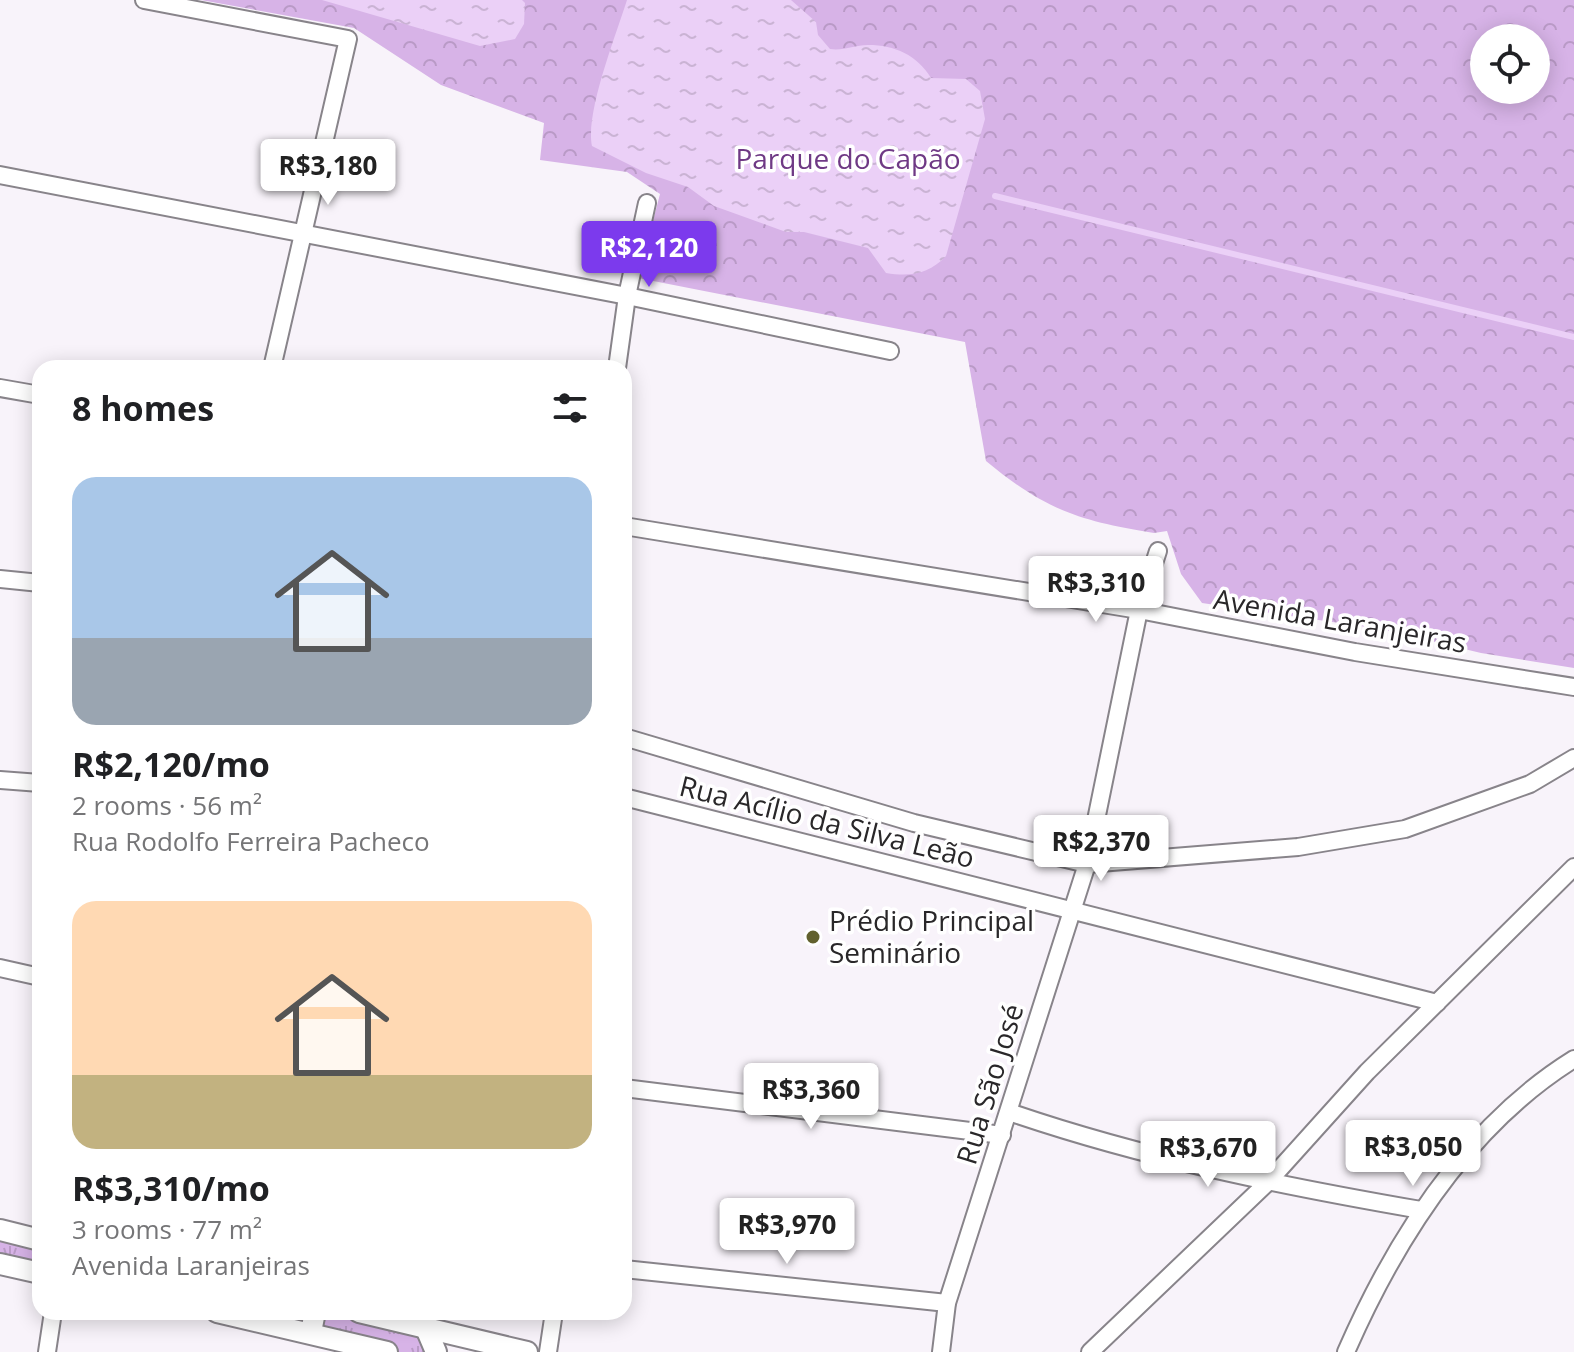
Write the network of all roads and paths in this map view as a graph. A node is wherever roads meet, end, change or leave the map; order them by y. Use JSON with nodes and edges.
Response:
{"nodes":[{"id":1,"x":144,"y":0,"type":"edge"},
{"id":2,"x":0,"y":175,"type":"edge"},
{"id":3,"x":647,"y":203,"type":"dead end"},
{"id":4,"x":301,"y":234,"type":"junction"},
{"id":5,"x":627,"y":296,"type":"junction"},
{"id":6,"x":890,"y":351,"type":"dead end"},
{"id":7,"x":274,"y":360,"type":"edge"},
{"id":8,"x":618,"y":360,"type":"edge"},
{"id":9,"x":0,"y":388,"type":"edge"},
{"id":10,"x":32,"y":394,"type":"edge"},
{"id":11,"x":632,"y":527,"type":"edge"},
{"id":12,"x":1158,"y":551,"type":"dead end"},
{"id":13,"x":0,"y":579,"type":"edge"},
{"id":14,"x":32,"y":582,"type":"edge"},
{"id":15,"x":1139,"y":610,"type":"junction"},
{"id":16,"x":1574,"y":687,"type":"edge"},
{"id":17,"x":632,"y":739,"type":"edge"},
{"id":18,"x":1574,"y":758,"type":"edge"},
{"id":19,"x":0,"y":780,"type":"edge"},
{"id":20,"x":32,"y":782,"type":"edge"},
{"id":21,"x":632,"y":799,"type":"edge"},
{"id":22,"x":1087,"y":864,"type":"junction"},
{"id":23,"x":1574,"y":867,"type":"edge"},
{"id":24,"x":1070,"y":912,"type":"junction"},
{"id":25,"x":0,"y":968,"type":"edge"},
{"id":26,"x":32,"y":975,"type":"edge"},
{"id":27,"x":1437,"y":1003,"type":"junction"},
{"id":28,"x":1574,"y":1059,"type":"edge"},
{"id":29,"x":632,"y":1089,"type":"edge"},
{"id":30,"x":1009,"y":1112,"type":"junction"},
{"id":31,"x":1002,"y":1135,"type":"junction"},
{"id":32,"x":1267,"y":1183,"type":"junction"},
{"id":33,"x":1421,"y":1210,"type":"junction"},
{"id":34,"x":0,"y":1230,"type":"edge"},
{"id":35,"x":32,"y":1238,"type":"edge"},
{"id":36,"x":0,"y":1264,"type":"edge"},
{"id":37,"x":632,"y":1270,"type":"edge"},
{"id":38,"x":32,"y":1271,"type":"edge"},
{"id":39,"x":947,"y":1303,"type":"junction"},
{"id":40,"x":52,"y":1320,"type":"edge"},
{"id":41,"x":397,"y":1320,"type":"edge"},
{"id":42,"x":553,"y":1320,"type":"edge"},
{"id":43,"x":313,"y":1322,"type":"edge"},
{"id":44,"x":425,"y":1326,"type":"junction"},
{"id":45,"x":459,"y":1344,"type":"edge"},
{"id":46,"x":47,"y":1352,"type":"edge"},
{"id":47,"x":387,"y":1352,"type":"edge"},
{"id":48,"x":436,"y":1352,"type":"edge"},
{"id":49,"x":527,"y":1352,"type":"edge"},
{"id":50,"x":548,"y":1352,"type":"edge"},
{"id":51,"x":941,"y":1352,"type":"edge"},
{"id":52,"x":1090,"y":1352,"type":"edge"},
{"id":53,"x":1346,"y":1352,"type":"edge"}],
"edges":[{"from":1,"to":4,"type":"street"},
{"from":2,"to":4,"type":"street"},
{"from":3,"to":5,"type":"street"},
{"from":4,"to":5,"type":"street"},
{"from":4,"to":7,"type":"street"},
{"from":5,"to":6,"type":"street"},
{"from":5,"to":8,"type":"street"},
{"from":9,"to":10,"type":"street"},
{"from":11,"to":15,"type":"street","name":"Avenida Laranjeiras"},
{"from":12,"to":15,"type":"street","name":"Rua São José"},
{"from":13,"to":14,"type":"street"},
{"from":15,"to":16,"type":"street","name":"Avenida Laranjeiras"},
{"from":15,"to":22,"type":"street","name":"Rua São José"},
{"from":17,"to":22,"type":"street"},
{"from":18,"to":22,"type":"street"},
{"from":19,"to":20,"type":"street"},
{"from":21,"to":24,"type":"street","name":"Rua Acílio da Silva Leão"},
{"from":22,"to":24,"type":"street","name":"Rua São José"},
{"from":23,"to":27,"type":"street"},
{"from":24,"to":27,"type":"street","name":"Rua Acílio da Silva Leão"},
{"from":24,"to":30,"type":"street","name":"Rua São José"},
{"from":25,"to":26,"type":"street"},
{"from":27,"to":32,"type":"street"},
{"from":28,"to":33,"type":"street"},
{"from":29,"to":31,"type":"street"},
{"from":30,"to":31,"type":"street","name":"Rua São José"},
{"from":30,"to":32,"type":"street"},
{"from":31,"to":39,"type":"street","name":"Rua São José"},
{"from":32,"to":33,"type":"street"},
{"from":32,"to":52,"type":"street"},
{"from":33,"to":53,"type":"street"},
{"from":34,"to":35,"type":"street"},
{"from":36,"to":38,"type":"street"},
{"from":37,"to":39,"type":"street"},
{"from":39,"to":51,"type":"street","name":"Rua São José"},
{"from":40,"to":46,"type":"street"},
{"from":41,"to":44,"type":"street"},
{"from":42,"to":50,"type":"street"},
{"from":43,"to":47,"type":"street"},
{"from":44,"to":45,"type":"street"},
{"from":44,"to":48,"type":"street"},
{"from":45,"to":49,"type":"street"}]}
